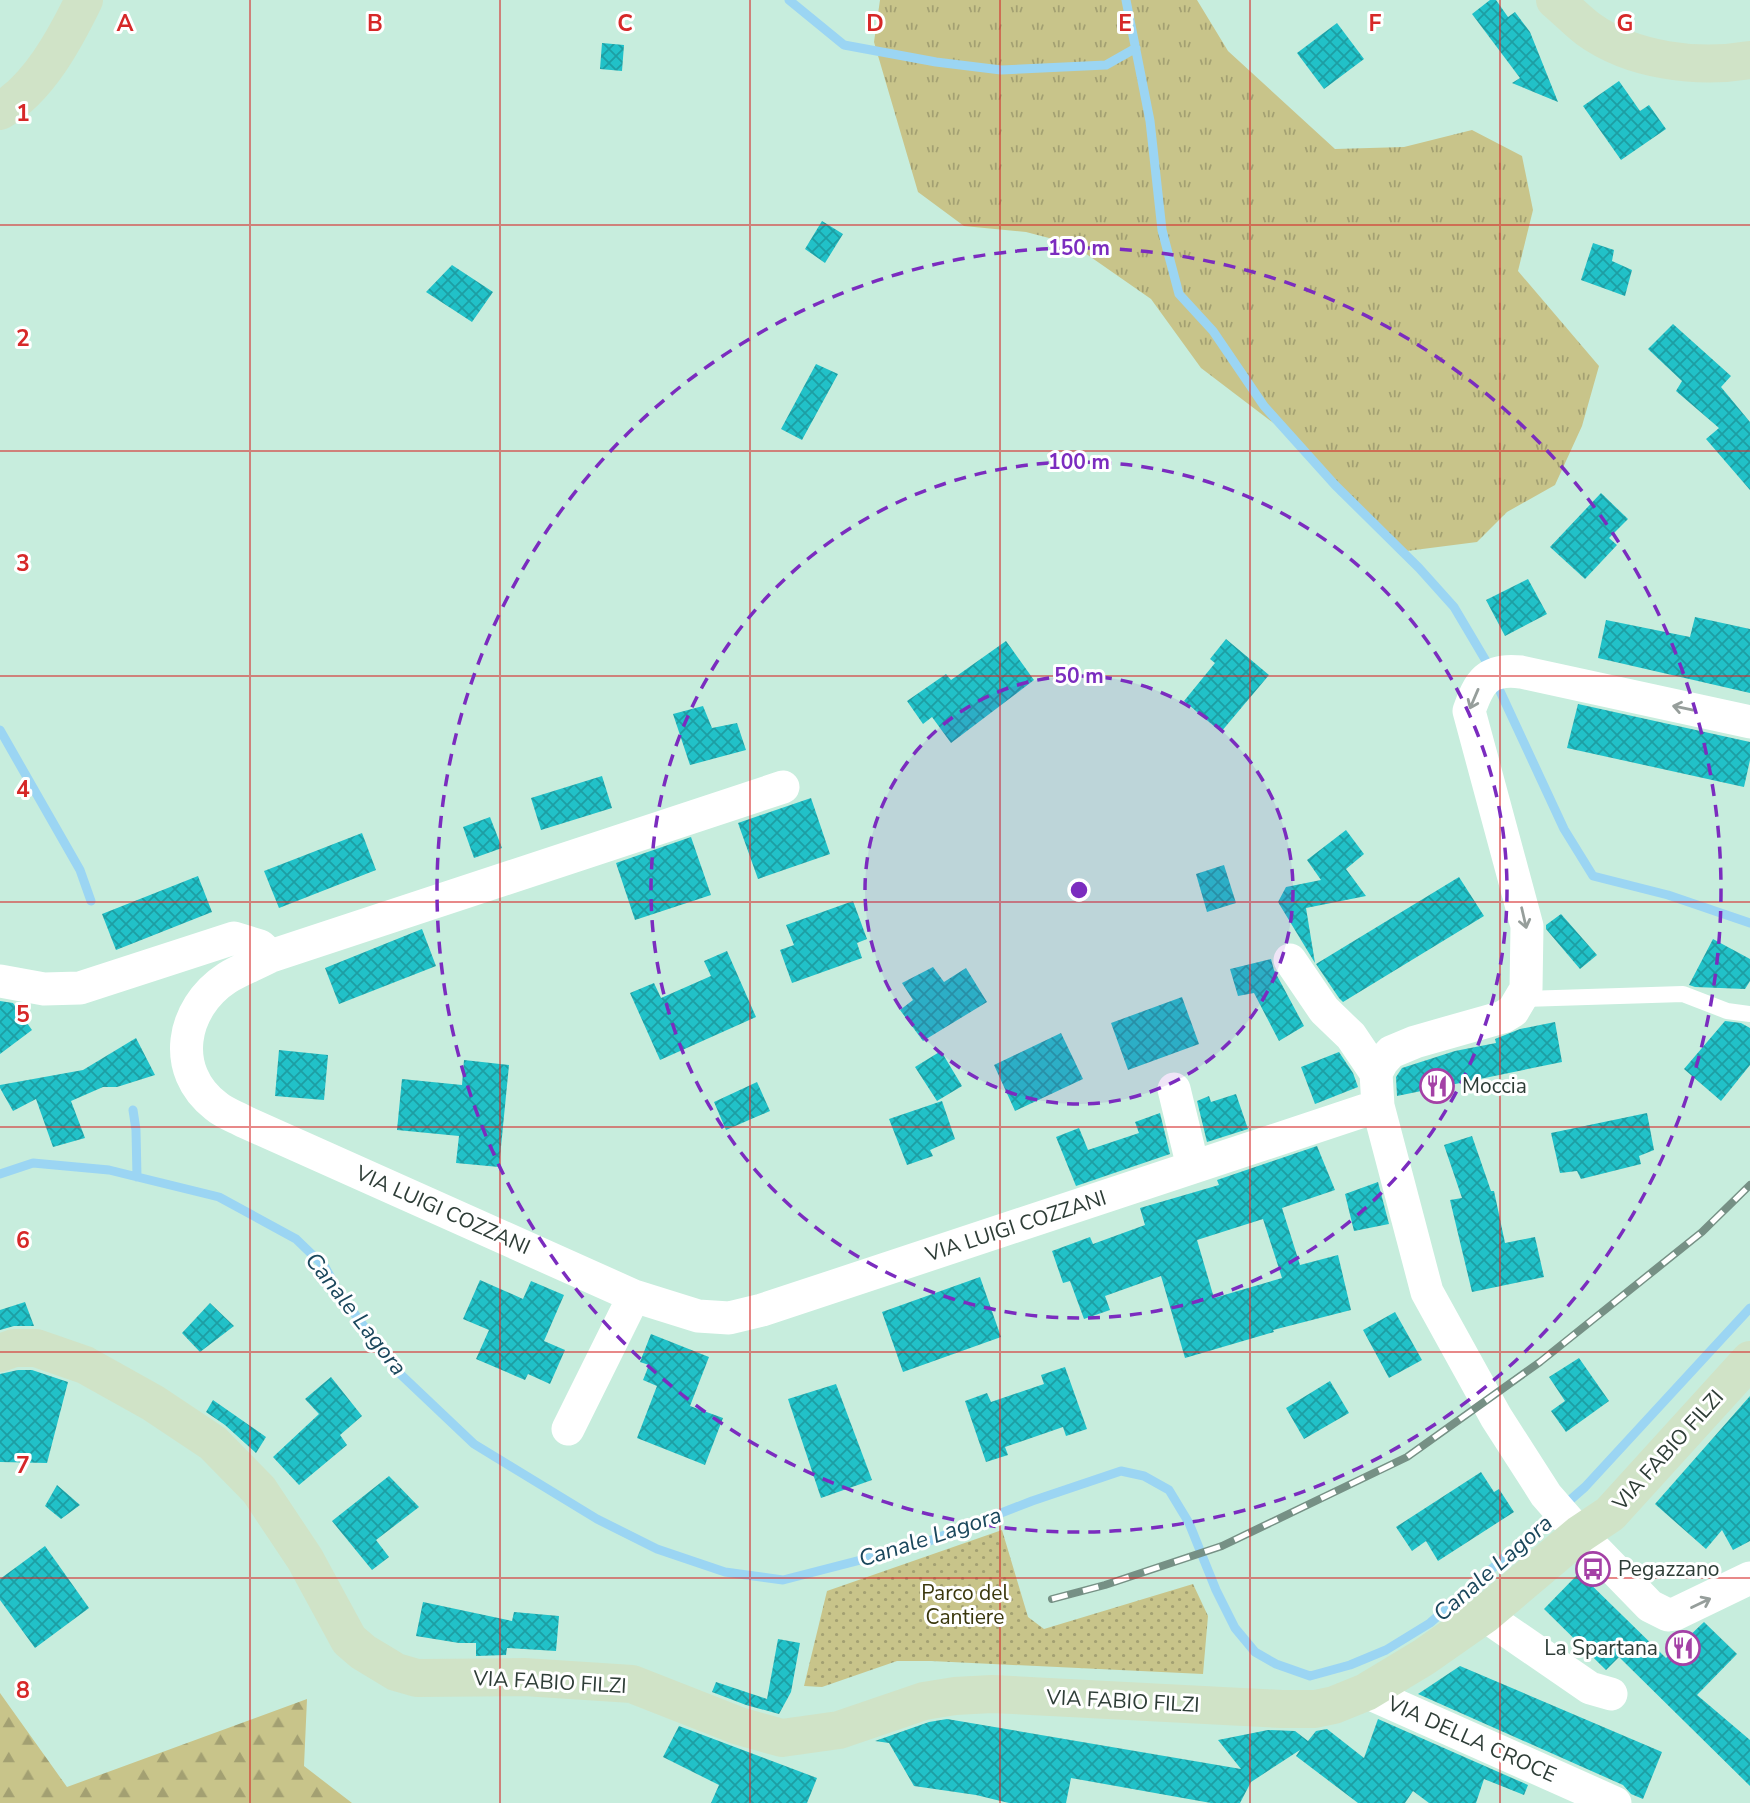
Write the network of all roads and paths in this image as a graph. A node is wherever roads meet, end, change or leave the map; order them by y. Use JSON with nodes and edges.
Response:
{"nodes":[{"id":1,"x":84,"y":0,"type":"edge"},
{"id":2,"x":1555,"y":0,"type":"edge"},
{"id":3,"x":1750,"y":60,"type":"edge"},
{"id":4,"x":0,"y":111,"type":"edge"},
{"id":5,"x":1750,"y":722,"type":"edge"},
{"id":6,"x":783,"y":787,"type":"dead end"},
{"id":7,"x":271,"y":957,"type":"junction"},
{"id":8,"x":1290,"y":960,"type":"dead end"},
{"id":9,"x":0,"y":981,"type":"edge"},
{"id":10,"x":1522,"y":999,"type":"junction"},
{"id":11,"x":1750,"y":1014,"type":"edge"},
{"id":12,"x":1376,"y":1073,"type":"junction"},
{"id":13,"x":1174,"y":1089,"type":"dead end"},
{"id":14,"x":1378,"y":1106,"type":"junction"},
{"id":15,"x":1193,"y":1167,"type":"junction"},
{"id":16,"x":634,"y":1296,"type":"junction"},
{"id":17,"x":0,"y":1353,"type":"edge"},
{"id":18,"x":1750,"y":1360,"type":"edge"},
{"id":19,"x":568,"y":1429,"type":"dead end"},
{"id":20,"x":1580,"y":1534,"type":"junction"},
{"id":21,"x":1744,"y":1589,"type":"edge"},
{"id":22,"x":1484,"y":1615,"type":"junction"},
{"id":23,"x":1366,"y":1692,"type":"junction"},
{"id":24,"x":1611,"y":1694,"type":"dead end"},
{"id":25,"x":1615,"y":1803,"type":"edge"}],
"edges":[{"from":1,"to":4,"type":"street"},
{"from":2,"to":3,"type":"street"},
{"from":5,"to":10,"type":"street","one_way":true},
{"from":6,"to":7,"type":"street","name":"VIA LUIGI COZZANI"},
{"from":7,"to":9,"type":"street"},
{"from":7,"to":16,"type":"street","name":"VIA LUIGI COZZANI"},
{"from":8,"to":12,"type":"street"},
{"from":10,"to":11,"type":"lane"},
{"from":10,"to":12,"type":"street"},
{"from":12,"to":14,"type":"street"},
{"from":13,"to":15,"type":"street"},
{"from":14,"to":15,"type":"street","name":"VIA LUIGI COZZANI"},
{"from":14,"to":20,"type":"street"},
{"from":15,"to":16,"type":"street","name":"VIA LUIGI COZZANI"},
{"from":16,"to":19,"type":"street"},
{"from":17,"to":23,"type":"street","name":"VIA FABIO FILZI"},
{"from":18,"to":20,"type":"street","name":"VIA FABIO FILZI"},
{"from":20,"to":21,"type":"street","one_way":true},
{"from":20,"to":22,"type":"street","name":"VIA FABIO FILZI"},
{"from":22,"to":23,"type":"street","name":"VIA FABIO FILZI"},
{"from":22,"to":24,"type":"street"},
{"from":23,"to":25,"type":"street","name":"VIA DELLA CROCE"}]}
